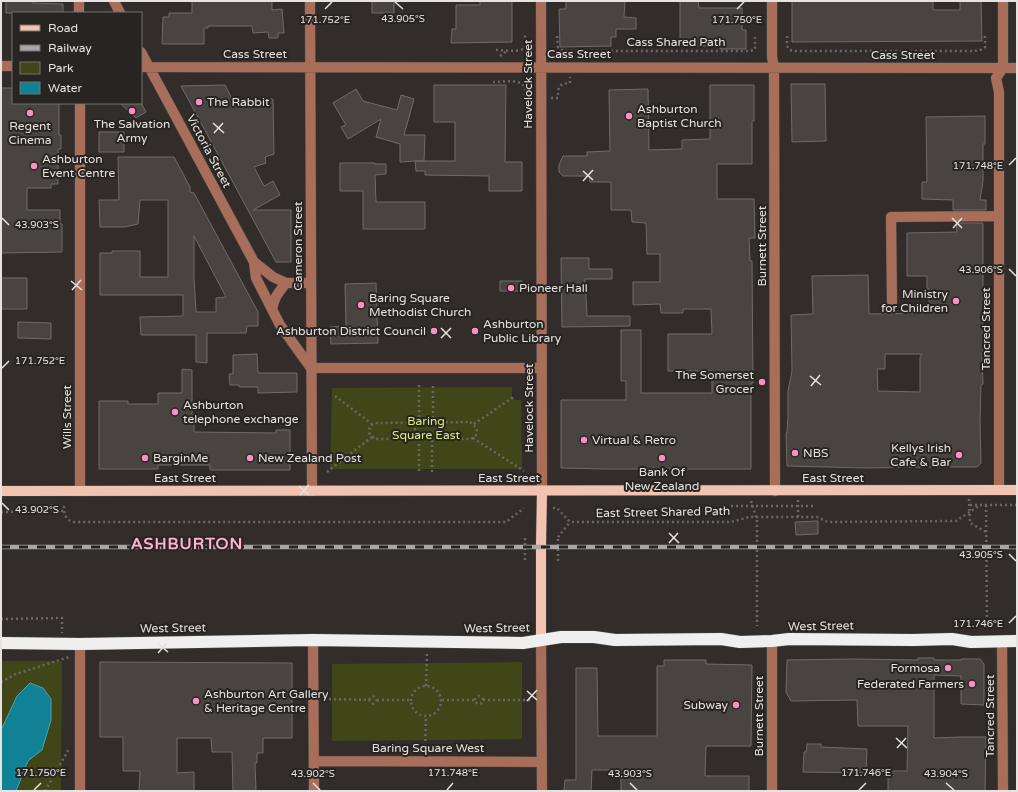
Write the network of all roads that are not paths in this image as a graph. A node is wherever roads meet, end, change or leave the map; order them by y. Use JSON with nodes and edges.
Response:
{"nodes":[{"id":1,"x":79,"y":1,"type":"edge"},
{"id":2,"x":114,"y":1,"type":"edge"},
{"id":3,"x":310,"y":1,"type":"edge"},
{"id":4,"x":541,"y":1,"type":"edge"},
{"id":5,"x":772,"y":1,"type":"edge"},
{"id":6,"x":1003,"y":1,"type":"edge"},
{"id":7,"x":79,"y":12,"type":"edge"},
{"id":8,"x":120,"y":12,"type":"edge"},
{"id":9,"x":142,"y":56,"type":"edge"},
{"id":10,"x":1,"y":66,"type":"edge"},
{"id":11,"x":12,"y":66,"type":"edge"},
{"id":12,"x":145,"y":67,"type":"edge"},
{"id":13,"x":310,"y":67,"type":"junction"},
{"id":14,"x":541,"y":67,"type":"junction"},
{"id":15,"x":774,"y":68,"type":"junction"},
{"id":16,"x":1003,"y":68,"type":"junction"},
{"id":17,"x":1017,"y":68,"type":"edge"},
{"id":18,"x":80,"y":104,"type":"edge"},
{"id":19,"x":999,"y":216,"type":"junction"},
{"id":20,"x":254,"y":262,"type":"junction"},
{"id":21,"x":286,"y":283,"type":"junction"},
{"id":22,"x":311,"y":283,"type":"junction"},
{"id":23,"x":892,"y":302,"type":"dead end"},
{"id":24,"x":272,"y":309,"type":"junction"},
{"id":25,"x":311,"y":368,"type":"junction"},
{"id":26,"x":541,"y":368,"type":"junction"},
{"id":27,"x":1000,"y":490,"type":"junction"},
{"id":28,"x":1017,"y":490,"type":"edge"},
{"id":29,"x":80,"y":491,"type":"junction"},
{"id":30,"x":312,"y":491,"type":"junction"},
{"id":31,"x":542,"y":491,"type":"junction"},
{"id":32,"x":776,"y":491,"type":"junction"},
{"id":33,"x":1,"y":492,"type":"edge"},
{"id":34,"x":313,"y":640,"type":"junction"},
{"id":35,"x":541,"y":640,"type":"junction"},
{"id":36,"x":772,"y":641,"type":"junction"},
{"id":37,"x":1002,"y":641,"type":"junction"},
{"id":38,"x":1017,"y":641,"type":"edge"},
{"id":39,"x":1,"y":643,"type":"edge"},
{"id":40,"x":80,"y":648,"type":"junction"},
{"id":41,"x":315,"y":761,"type":"junction"},
{"id":42,"x":542,"y":762,"type":"junction"},
{"id":43,"x":80,"y":791,"type":"edge"},
{"id":44,"x":314,"y":791,"type":"edge"},
{"id":45,"x":542,"y":791,"type":"edge"},
{"id":46,"x":772,"y":791,"type":"edge"},
{"id":47,"x":1003,"y":791,"type":"edge"}],
"edges":[{"from":1,"to":7,"type":"street"},
{"from":2,"to":8,"type":"street"},
{"from":3,"to":13,"type":"street","name":"Cameron Street"},
{"from":4,"to":14,"type":"street","name":"Havelock Street"},
{"from":5,"to":15,"type":"street","name":"Burnett Street"},
{"from":6,"to":16,"type":"street","name":"Tancred Street"},
{"from":9,"to":12,"type":"street","name":"Victoria Street"},
{"from":10,"to":11,"type":"street"},
{"from":12,"to":13,"type":"street","name":"Cass Street"},
{"from":12,"to":20,"type":"street","name":"Victoria Street"},
{"from":13,"to":14,"type":"street","name":"Cass Street"},
{"from":13,"to":22,"type":"street","name":"Cameron Street"},
{"from":14,"to":15,"type":"street","name":"Cass Street"},
{"from":14,"to":26,"type":"street","name":"Havelock Street"},
{"from":15,"to":16,"type":"street","name":"Cass Street"},
{"from":15,"to":32,"type":"street","name":"Burnett Street"},
{"from":16,"to":17,"type":"street","name":"Cass Street"},
{"from":16,"to":19,"type":"street","name":"Tancred Street"},
{"from":18,"to":29,"type":"street","name":"Wills Street"},
{"from":19,"to":23,"type":"street"},
{"from":19,"to":27,"type":"street","name":"Tancred Street"},
{"from":20,"to":21,"type":"street","name":"Victoria Street"},
{"from":20,"to":24,"type":"street","name":"Victoria Street"},
{"from":21,"to":22,"type":"street","name":"Victoria Street"},
{"from":21,"to":24,"type":"street"},
{"from":22,"to":25,"type":"street","name":"Cameron Street"},
{"from":24,"to":25,"type":"street","name":"Victoria Street"},
{"from":25,"to":26,"type":"street"},
{"from":25,"to":30,"type":"street","name":"Cameron Street"},
{"from":26,"to":31,"type":"street","name":"Havelock Street"},
{"from":27,"to":28,"type":"main road","name":"East Street"},
{"from":27,"to":32,"type":"main road","name":"East Street"},
{"from":29,"to":30,"type":"main road","name":"East Street"},
{"from":29,"to":33,"type":"main road","name":"East Street"},
{"from":30,"to":31,"type":"main road","name":"East Street"},
{"from":31,"to":32,"type":"main road","name":"East Street"},
{"from":31,"to":35,"type":"main road","name":"Havelock Street"},
{"from":34,"to":35,"type":"highway","name":"West Street"},
{"from":34,"to":40,"type":"highway","name":"West Street"},
{"from":34,"to":41,"type":"street"},
{"from":35,"to":36,"type":"highway","name":"West Street"},
{"from":35,"to":42,"type":"street","name":"Havelock Street"},
{"from":36,"to":37,"type":"highway","name":"West Street"},
{"from":36,"to":46,"type":"street","name":"Burnett Street"},
{"from":37,"to":38,"type":"highway","name":"West Street"},
{"from":37,"to":47,"type":"street","name":"Tancred Street"},
{"from":39,"to":40,"type":"highway","name":"West Street"},
{"from":40,"to":43,"type":"street"},
{"from":41,"to":42,"type":"street","name":"Baring Square West"},
{"from":41,"to":44,"type":"street"},
{"from":42,"to":45,"type":"street","name":"Havelock Street"}]}
